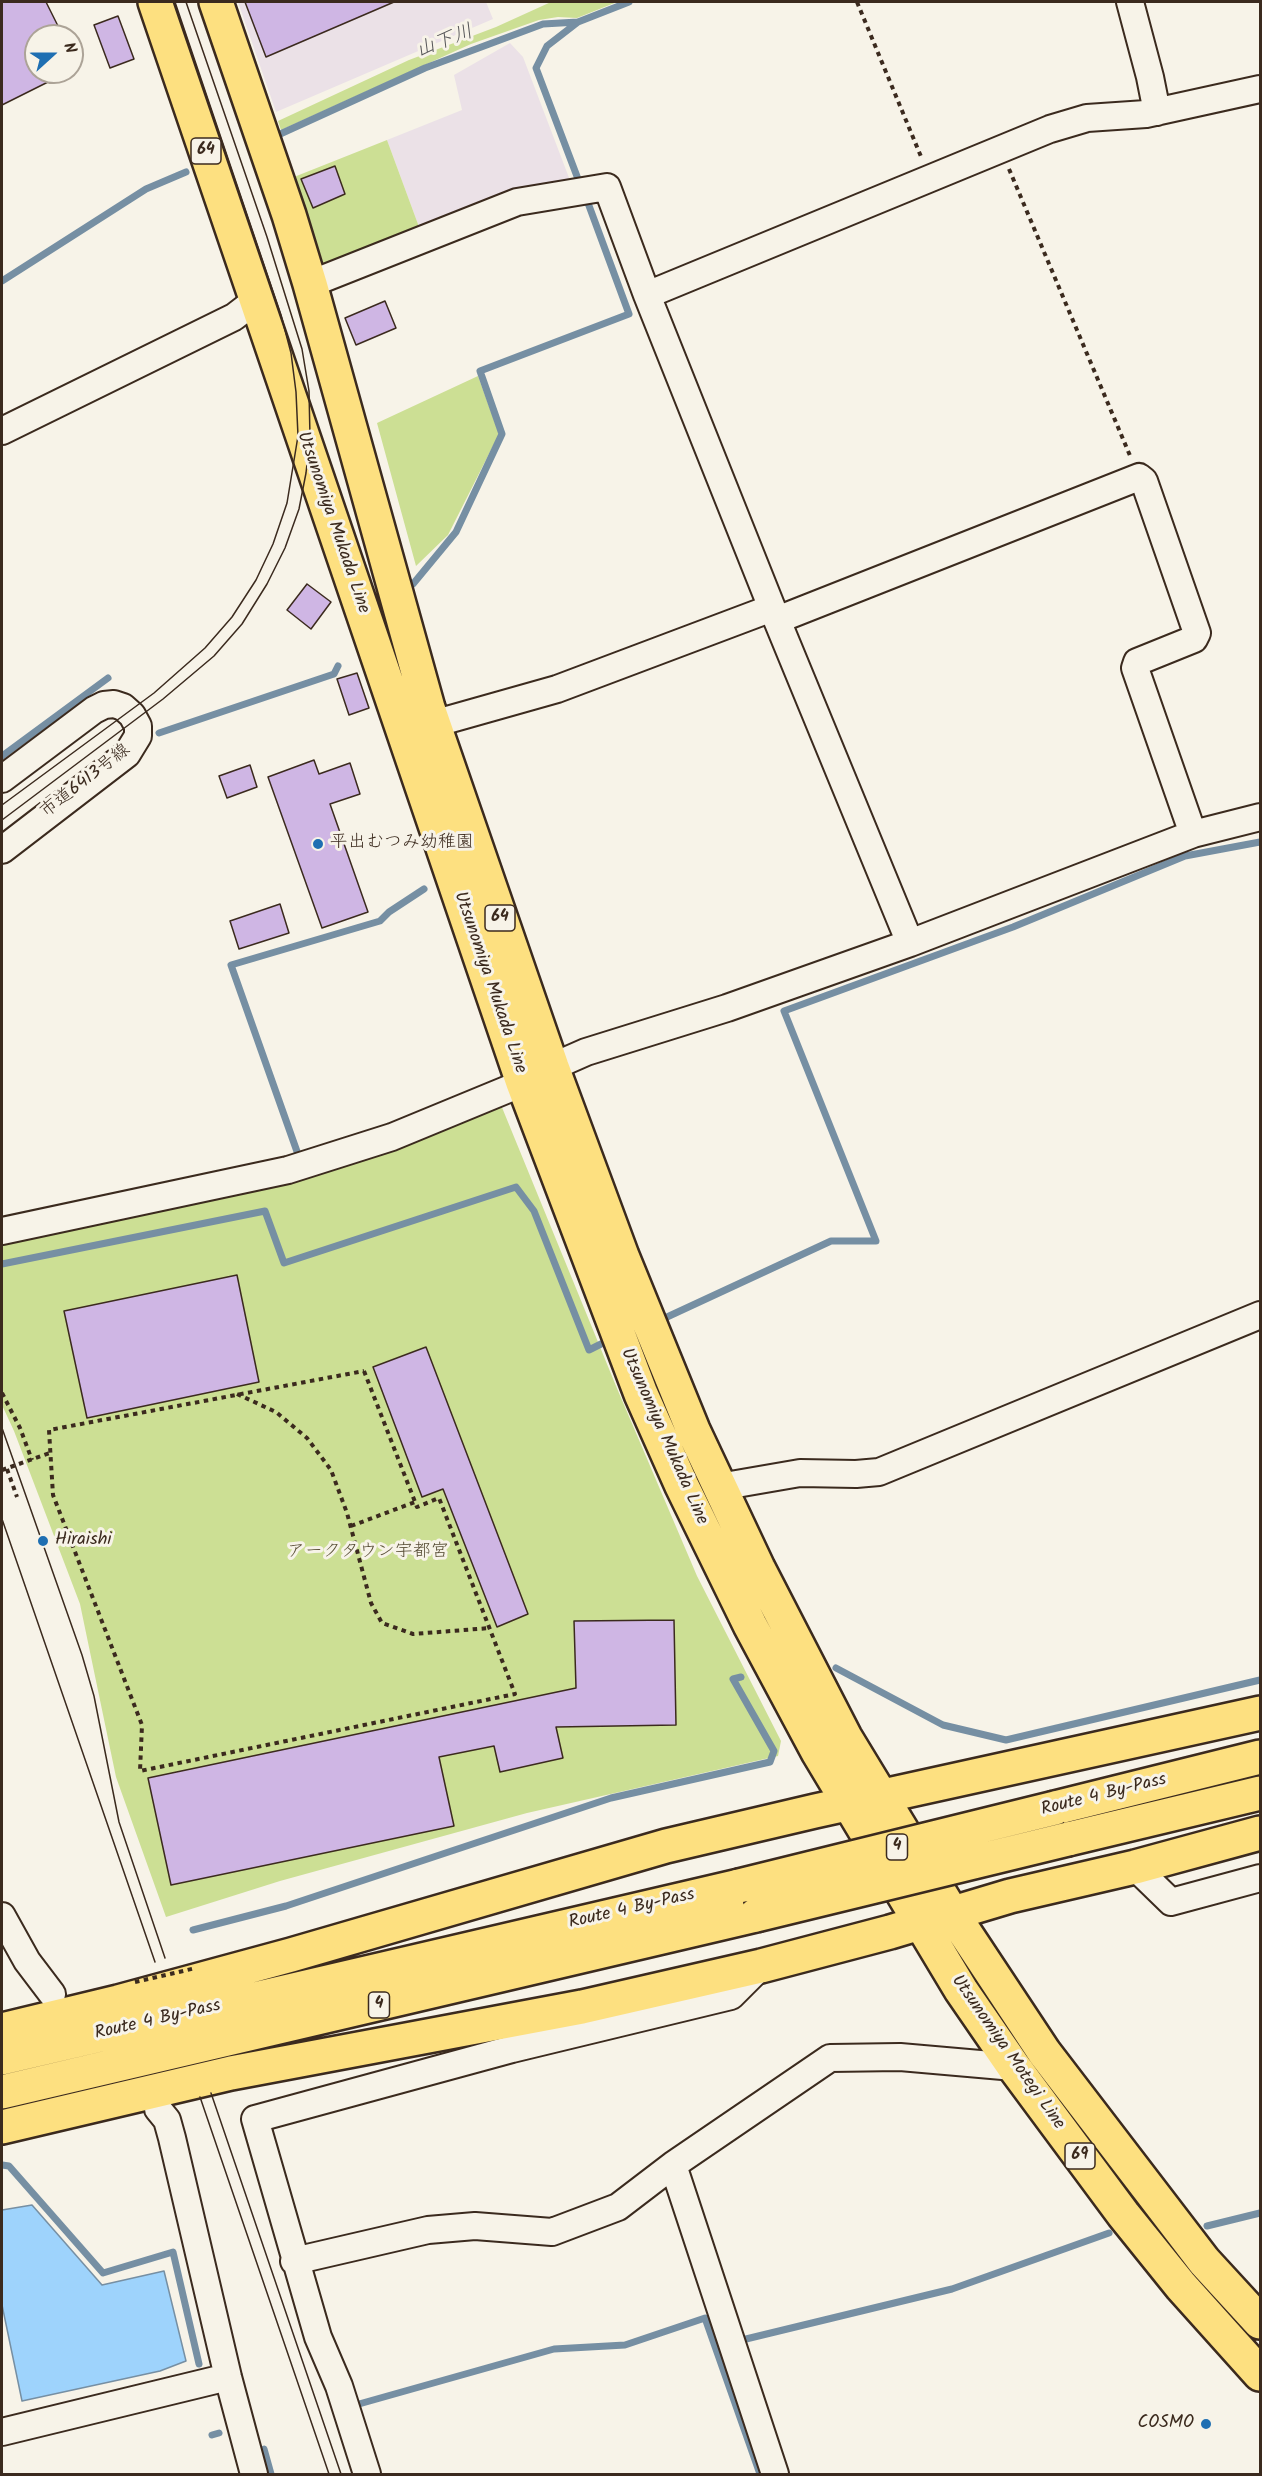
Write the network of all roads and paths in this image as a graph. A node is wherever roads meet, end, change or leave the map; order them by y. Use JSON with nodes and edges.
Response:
{"nodes":[{"id":1,"x":155,"y":2,"type":"edge"},
{"id":2,"x":216,"y":2,"type":"edge"},
{"id":3,"x":857,"y":2,"type":"edge"},
{"id":4,"x":1130,"y":2,"type":"edge"},
{"id":5,"x":1260,"y":90,"type":"edge"},
{"id":6,"x":1157,"y":112,"type":"junction"},
{"id":7,"x":1001,"y":149,"type":"junction"},
{"id":8,"x":930,"y":178,"type":"junction"},
{"id":9,"x":310,"y":284,"type":"junction"},
{"id":10,"x":647,"y":295,"type":"junction"},
{"id":11,"x":256,"y":300,"type":"junction"},
{"id":12,"x":2,"y":431,"type":"edge"},
{"id":13,"x":1139,"y":477,"type":"junction"},
{"id":14,"x":774,"y":614,"type":"junction"},
{"id":15,"x":434,"y":724,"type":"junction"},
{"id":16,"x":2,"y":779,"type":"edge"},
{"id":17,"x":1260,"y":817,"type":"edge"},
{"id":18,"x":1193,"y":834,"type":"junction"},
{"id":19,"x":2,"y":850,"type":"edge"},
{"id":20,"x":910,"y":943,"type":"junction"},
{"id":21,"x":552,"y":1067,"type":"junction"},
{"id":22,"x":523,"y":1083,"type":"junction"},
{"id":23,"x":2,"y":1231,"type":"edge"},
{"id":24,"x":1260,"y":1316,"type":"edge"},
{"id":25,"x":2,"y":1393,"type":"edge"},
{"id":26,"x":237,"y":1394,"type":"junction"},
{"id":27,"x":50,"y":1453,"type":"junction"},
{"id":28,"x":33,"y":1460,"type":"junction"},
{"id":29,"x":4,"y":1469,"type":"edge"},
{"id":30,"x":719,"y":1487,"type":"junction"},
{"id":31,"x":16,"y":1497,"type":"dead end"},
{"id":32,"x":415,"y":1502,"type":"junction"},
{"id":33,"x":351,"y":1526,"type":"junction"},
{"id":34,"x":490,"y":1628,"type":"junction"},
{"id":35,"x":1260,"y":1713,"type":"edge"},
{"id":36,"x":1260,"y":1757,"type":"edge"},
{"id":37,"x":1260,"y":1793,"type":"edge"},
{"id":38,"x":881,"y":1797,"type":"junction"},
{"id":39,"x":849,"y":1803,"type":"junction"},
{"id":40,"x":1260,"y":1833,"type":"edge"},
{"id":41,"x":1135,"y":1867,"type":"junction"},
{"id":42,"x":1260,"y":1878,"type":"edge"},
{"id":43,"x":952,"y":1913,"type":"junction"},
{"id":44,"x":2,"y":1916,"type":"edge"},
{"id":45,"x":920,"y":1923,"type":"junction"},
{"id":46,"x":761,"y":1966,"type":"junction"},
{"id":47,"x":196,"y":1968,"type":"dead end"},
{"id":48,"x":135,"y":1982,"type":"dead end"},
{"id":49,"x":52,"y":1994,"type":"dead end"},
{"id":50,"x":2,"y":2030,"type":"edge"},
{"id":51,"x":2,"y":2058,"type":"edge"},
{"id":52,"x":1014,"y":2067,"type":"junction"},
{"id":53,"x":2,"y":2092,"type":"edge"},
{"id":54,"x":158,"y":2109,"type":"dead end"},
{"id":55,"x":2,"y":2127,"type":"edge"},
{"id":56,"x":673,"y":2165,"type":"junction"},
{"id":57,"x":294,"y":2261,"type":"junction"},
{"id":58,"x":1260,"y":2322,"type":"edge"},
{"id":59,"x":1260,"y":2374,"type":"edge"},
{"id":60,"x":228,"y":2377,"type":"junction"},
{"id":61,"x":2,"y":2432,"type":"edge"},
{"id":62,"x":254,"y":2475,"type":"edge"},
{"id":63,"x":367,"y":2475,"type":"edge"},
{"id":64,"x":775,"y":2475,"type":"edge"}],
"edges":[{"from":1,"to":11,"type":"main road","name":"Utsunomiya Mukada Line","number":"64"},
{"from":2,"to":9,"type":"main road","name":"Utsunomiya Mukada Line","number":"64"},
{"from":3,"to":8,"type":"path"},
{"from":4,"to":6,"type":"street"},
{"from":5,"to":6,"type":"street"},
{"from":6,"to":7,"type":"street"},
{"from":7,"to":8,"type":"street"},
{"from":7,"to":13,"type":"path"},
{"from":8,"to":10,"type":"street"},
{"from":9,"to":10,"type":"street"},
{"from":9,"to":15,"type":"main road","name":"Utsunomiya Mukada Line","number":"64"},
{"from":10,"to":14,"type":"street"},
{"from":11,"to":12,"type":"street"},
{"from":11,"to":22,"type":"main road","name":"Utsunomiya Mukada Line","number":"64"},
{"from":13,"to":14,"type":"street"},
{"from":13,"to":18,"type":"street"},
{"from":14,"to":15,"type":"street"},
{"from":14,"to":20,"type":"street"},
{"from":15,"to":21,"type":"main road","name":"Utsunomiya Mukada Line","number":"64"},
{"from":16,"to":19,"type":"street","name":"市道6413号線"},
{"from":17,"to":18,"type":"street"},
{"from":18,"to":20,"type":"street"},
{"from":20,"to":21,"type":"street"},
{"from":21,"to":22,"type":"street"},
{"from":21,"to":30,"type":"main road","name":"Utsunomiya Mukada Line","number":"64"},
{"from":22,"to":23,"type":"street"},
{"from":22,"to":39,"type":"main road","name":"Utsunomiya Mukada Line","number":"64"},
{"from":24,"to":30,"type":"street"},
{"from":25,"to":28,"type":"path"},
{"from":26,"to":27,"type":"path"},
{"from":26,"to":32,"type":"path"},
{"from":26,"to":33,"type":"path"},
{"from":27,"to":28,"type":"path"},
{"from":27,"to":34,"type":"path"},
{"from":28,"to":29,"type":"path"},
{"from":29,"to":31,"type":"path"},
{"from":30,"to":38,"type":"main road","name":"Utsunomiya Mukada Line","number":"64"},
{"from":32,"to":33,"type":"path"},
{"from":32,"to":34,"type":"path"},
{"from":33,"to":34,"type":"path"},
{"from":35,"to":38,"type":"main road"},
{"from":36,"to":51,"type":"main road","name":"Route 4 By-Pass","number":"4","bridge":true},
{"from":37,"to":53,"type":"main road","name":"Route 4 By-Pass","number":"4","bridge":true},
{"from":38,"to":39,"type":"main road"},
{"from":38,"to":43,"type":"main road","name":"Utsunomiya Mukada Line","number":"64"},
{"from":39,"to":45,"type":"main road","name":"Utsunomiya Mukada Line","number":"64"},
{"from":39,"to":50,"type":"main road"},
{"from":40,"to":41,"type":"main road"},
{"from":41,"to":42,"type":"street"},
{"from":41,"to":43,"type":"main road"},
{"from":43,"to":45,"type":"main road"},
{"from":43,"to":58,"type":"main road","name":"Utsunomiya Motegi Line","number":"69"},
{"from":44,"to":49,"type":"street"},
{"from":45,"to":46,"type":"main road"},
{"from":45,"to":52,"type":"main road","name":"Utsunomiya Motegi Line","number":"69"},
{"from":46,"to":55,"type":"main road"},
{"from":46,"to":57,"type":"street"},
{"from":47,"to":48,"type":"path","bridge":true},
{"from":52,"to":56,"type":"street"},
{"from":52,"to":59,"type":"main road","name":"Utsunomiya Motegi Line","number":"69"},
{"from":54,"to":60,"type":"street"},
{"from":56,"to":57,"type":"street"},
{"from":56,"to":64,"type":"street"},
{"from":57,"to":63,"type":"street"},
{"from":60,"to":61,"type":"street"},
{"from":60,"to":62,"type":"street"}]}
